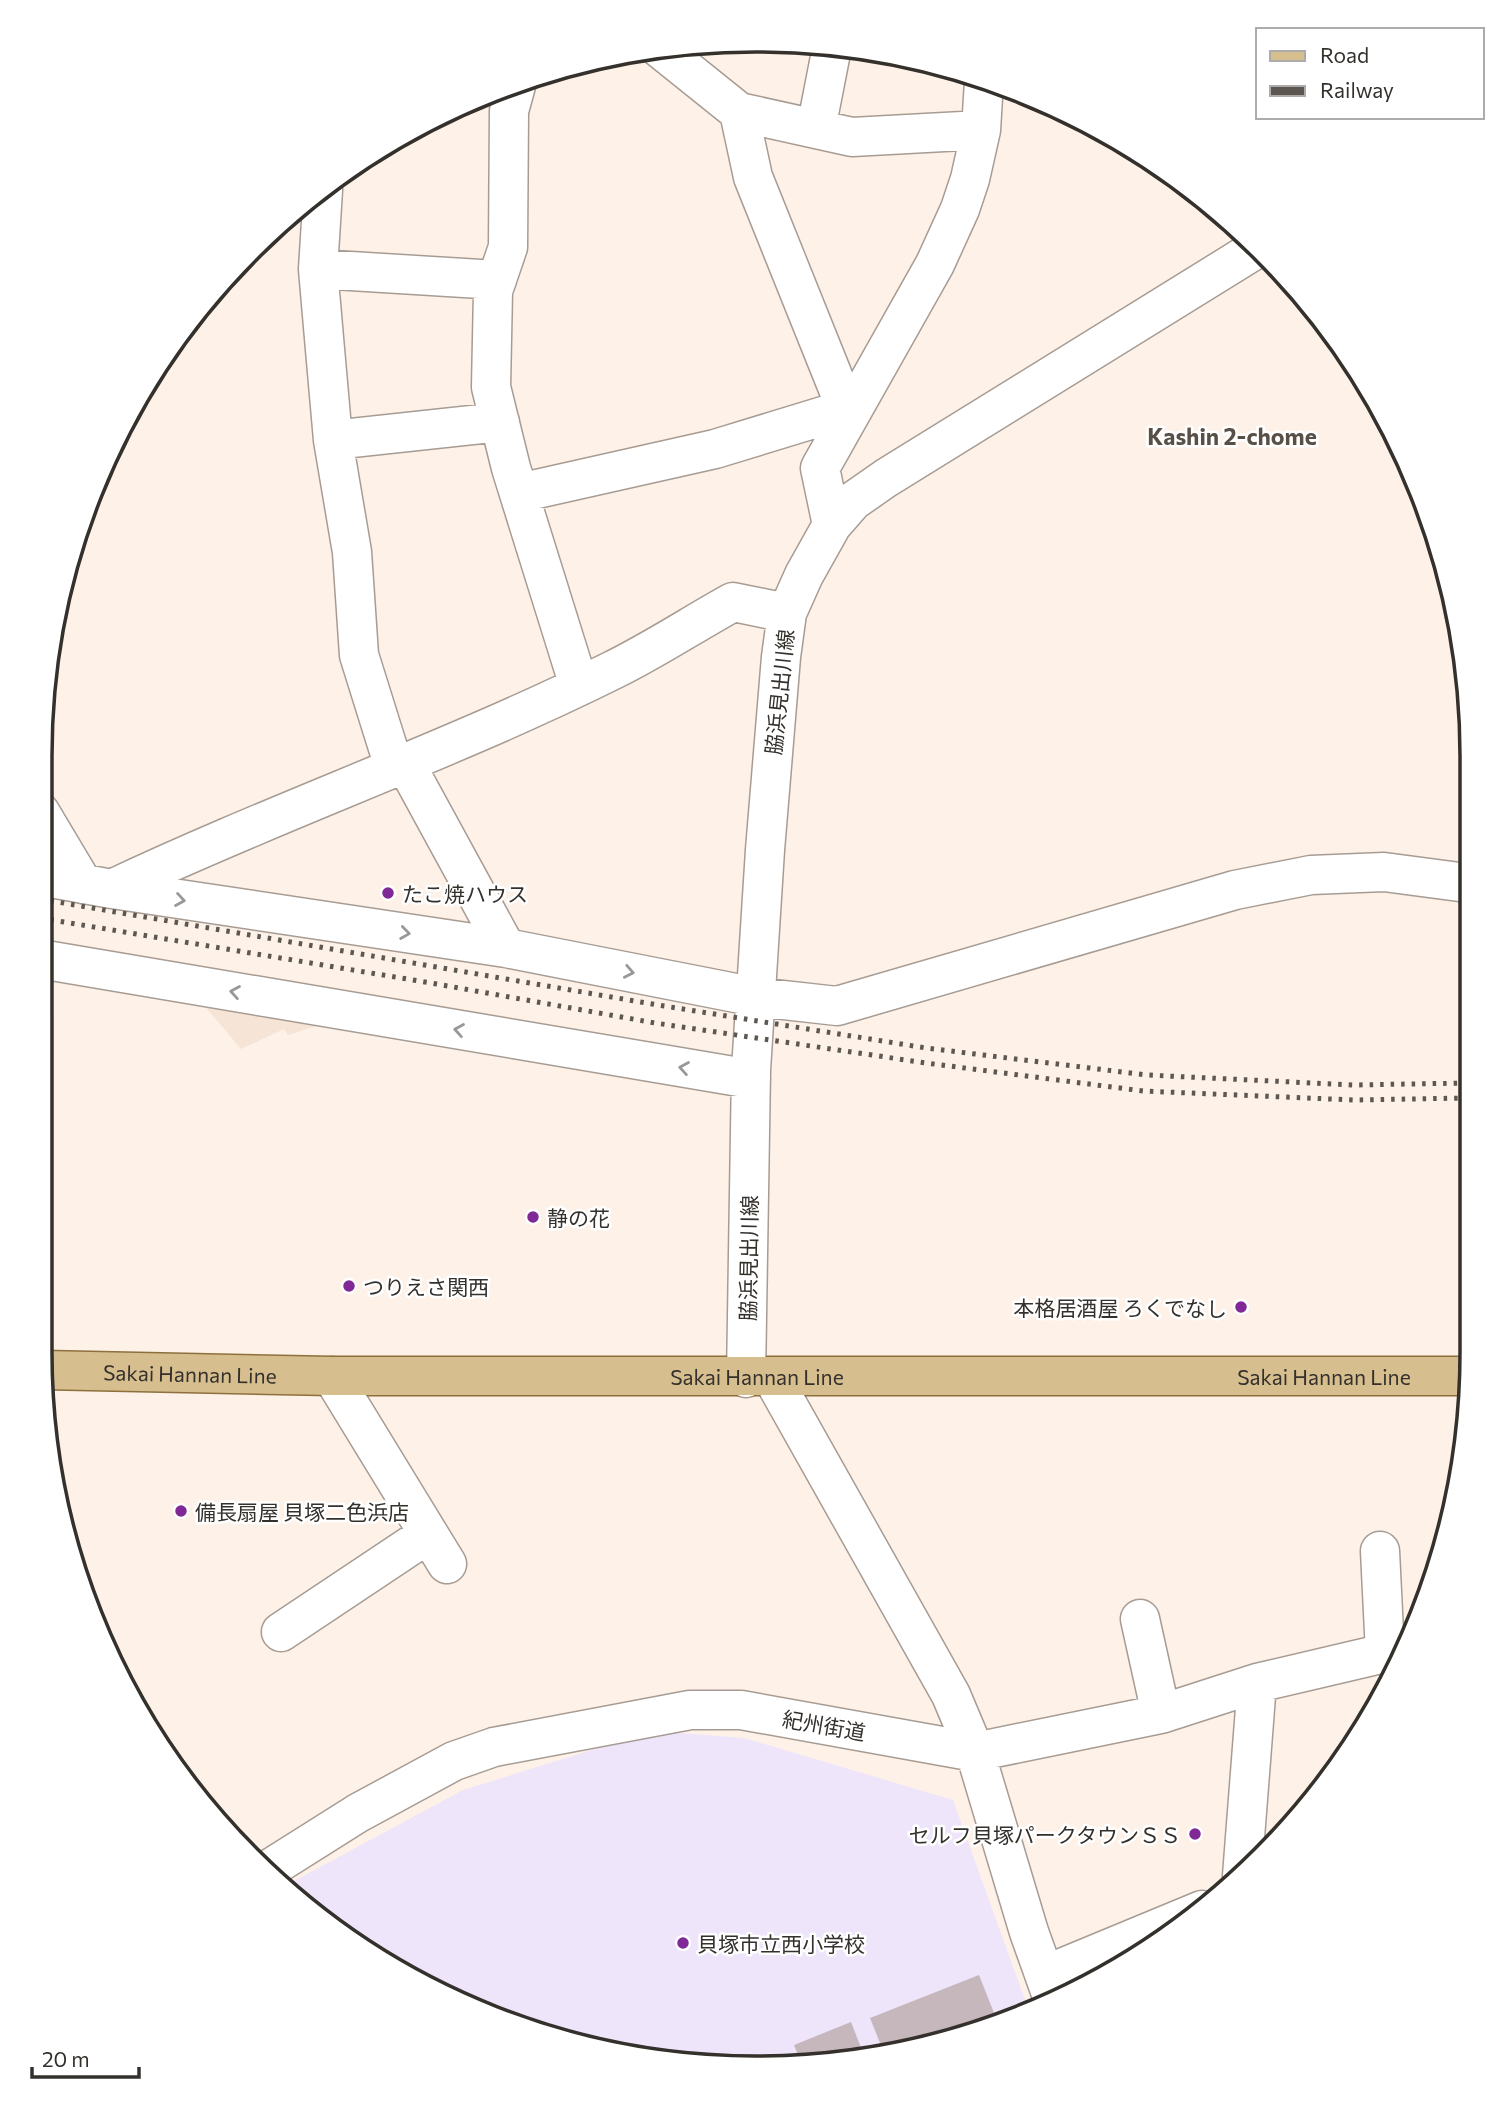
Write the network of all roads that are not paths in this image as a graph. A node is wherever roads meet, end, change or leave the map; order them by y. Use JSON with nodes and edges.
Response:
{"nodes":[{"id":1,"x":830,"y":57,"type":"edge"},
{"id":2,"x":672,"y":58,"type":"edge"},
{"id":3,"x":983,"y":91,"type":"edge"},
{"id":4,"x":513,"y":96,"type":"edge"},
{"id":5,"x":739,"y":112,"type":"junction"},
{"id":6,"x":816,"y":129,"type":"junction"},
{"id":7,"x":981,"y":130,"type":"junction"},
{"id":8,"x":322,"y":203,"type":"edge"},
{"id":9,"x":1247,"y":253,"type":"edge"},
{"id":10,"x":318,"y":269,"type":"junction"},
{"id":11,"x":497,"y":280,"type":"junction"},
{"id":12,"x":848,"y":413,"type":"junction"},
{"id":13,"x":500,"y":422,"type":"junction"},
{"id":14,"x":333,"y":440,"type":"junction"},
{"id":15,"x":519,"y":493,"type":"junction"},
{"id":16,"x":832,"y":525,"type":"junction"},
{"id":17,"x":787,"y":612,"type":"junction"},
{"id":18,"x":579,"y":686,"type":"junction"},
{"id":19,"x":400,"y":765,"type":"junction"},
{"id":20,"x":52,"y":828,"type":"edge"},
{"id":21,"x":52,"y":878,"type":"edge"},
{"id":22,"x":1460,"y":882,"type":"edge"},
{"id":23,"x":98,"y":887,"type":"junction"},
{"id":24,"x":506,"y":948,"type":"junction"},
{"id":25,"x":52,"y":962,"type":"edge"},
{"id":26,"x":756,"y":997,"type":"junction"},
{"id":27,"x":751,"y":1079,"type":"junction"},
{"id":28,"x":53,"y":1370,"type":"edge"},
{"id":29,"x":332,"y":1376,"type":"junction"},
{"id":30,"x":1459,"y":1376,"type":"edge"},
{"id":31,"x":759,"y":1377,"type":"junction"},
{"id":32,"x":1380,"y":1551,"type":"dead end"},
{"id":33,"x":1140,"y":1619,"type":"dead end"},
{"id":34,"x":281,"y":1632,"type":"dead end"},
{"id":35,"x":1394,"y":1648,"type":"edge"},
{"id":36,"x":1392,"y":1654,"type":"edge"},
{"id":37,"x":1257,"y":1683,"type":"junction"},
{"id":38,"x":1161,"y":1714,"type":"junction"},
{"id":39,"x":975,"y":1752,"type":"junction"},
{"id":40,"x":1243,"y":1859,"type":"edge"},
{"id":41,"x":275,"y":1865,"type":"edge"},
{"id":42,"x":1141,"y":1942,"type":"edge"},
{"id":43,"x":1050,"y":1989,"type":"edge"}],
"edges":[{"from":1,"to":6,"type":"street"},
{"from":2,"to":5,"type":"street"},
{"from":3,"to":7,"type":"street"},
{"from":4,"to":11,"type":"street"},
{"from":5,"to":6,"type":"street"},
{"from":5,"to":12,"type":"street"},
{"from":6,"to":7,"type":"street"},
{"from":7,"to":12,"type":"street"},
{"from":8,"to":10,"type":"street"},
{"from":9,"to":16,"type":"street","name":"脇浜見出川線"},
{"from":10,"to":11,"type":"street"},
{"from":10,"to":14,"type":"street"},
{"from":11,"to":13,"type":"street"},
{"from":12,"to":15,"type":"street"},
{"from":12,"to":16,"type":"street"},
{"from":13,"to":14,"type":"street"},
{"from":13,"to":15,"type":"street"},
{"from":14,"to":19,"type":"street"},
{"from":15,"to":18,"type":"street"},
{"from":16,"to":17,"type":"street","name":"脇浜見出川線"},
{"from":17,"to":18,"type":"street"},
{"from":17,"to":26,"type":"street","name":"脇浜見出川線"},
{"from":18,"to":19,"type":"street"},
{"from":19,"to":23,"type":"street"},
{"from":19,"to":24,"type":"street"},
{"from":20,"to":23,"type":"street"},
{"from":21,"to":23,"type":"street"},
{"from":22,"to":26,"type":"street"},
{"from":23,"to":24,"type":"street","one_way":true},
{"from":24,"to":26,"type":"street","one_way":true},
{"from":27,"to":25,"type":"street","one_way":true},
{"from":26,"to":27,"type":"street","name":"脇浜見出川線"},
{"from":27,"to":31,"type":"street","name":"脇浜見出川線"},
{"from":28,"to":29,"type":"main road","name":"Sakai Hannan Line"},
{"from":29,"to":31,"type":"main road","name":"Sakai Hannan Line"},
{"from":29,"to":34,"type":"street"},
{"from":30,"to":31,"type":"main road","name":"Sakai Hannan Line"},
{"from":31,"to":39,"type":"street"},
{"from":32,"to":35,"type":"street"},
{"from":33,"to":38,"type":"street"},
{"from":36,"to":37,"type":"street","name":"紀州街道"},
{"from":37,"to":38,"type":"street","name":"紀州街道"},
{"from":37,"to":40,"type":"street"},
{"from":38,"to":39,"type":"street","name":"紀州街道"},
{"from":39,"to":41,"type":"street","name":"紀州街道"},
{"from":39,"to":43,"type":"street"},
{"from":42,"to":43,"type":"street"}]}
